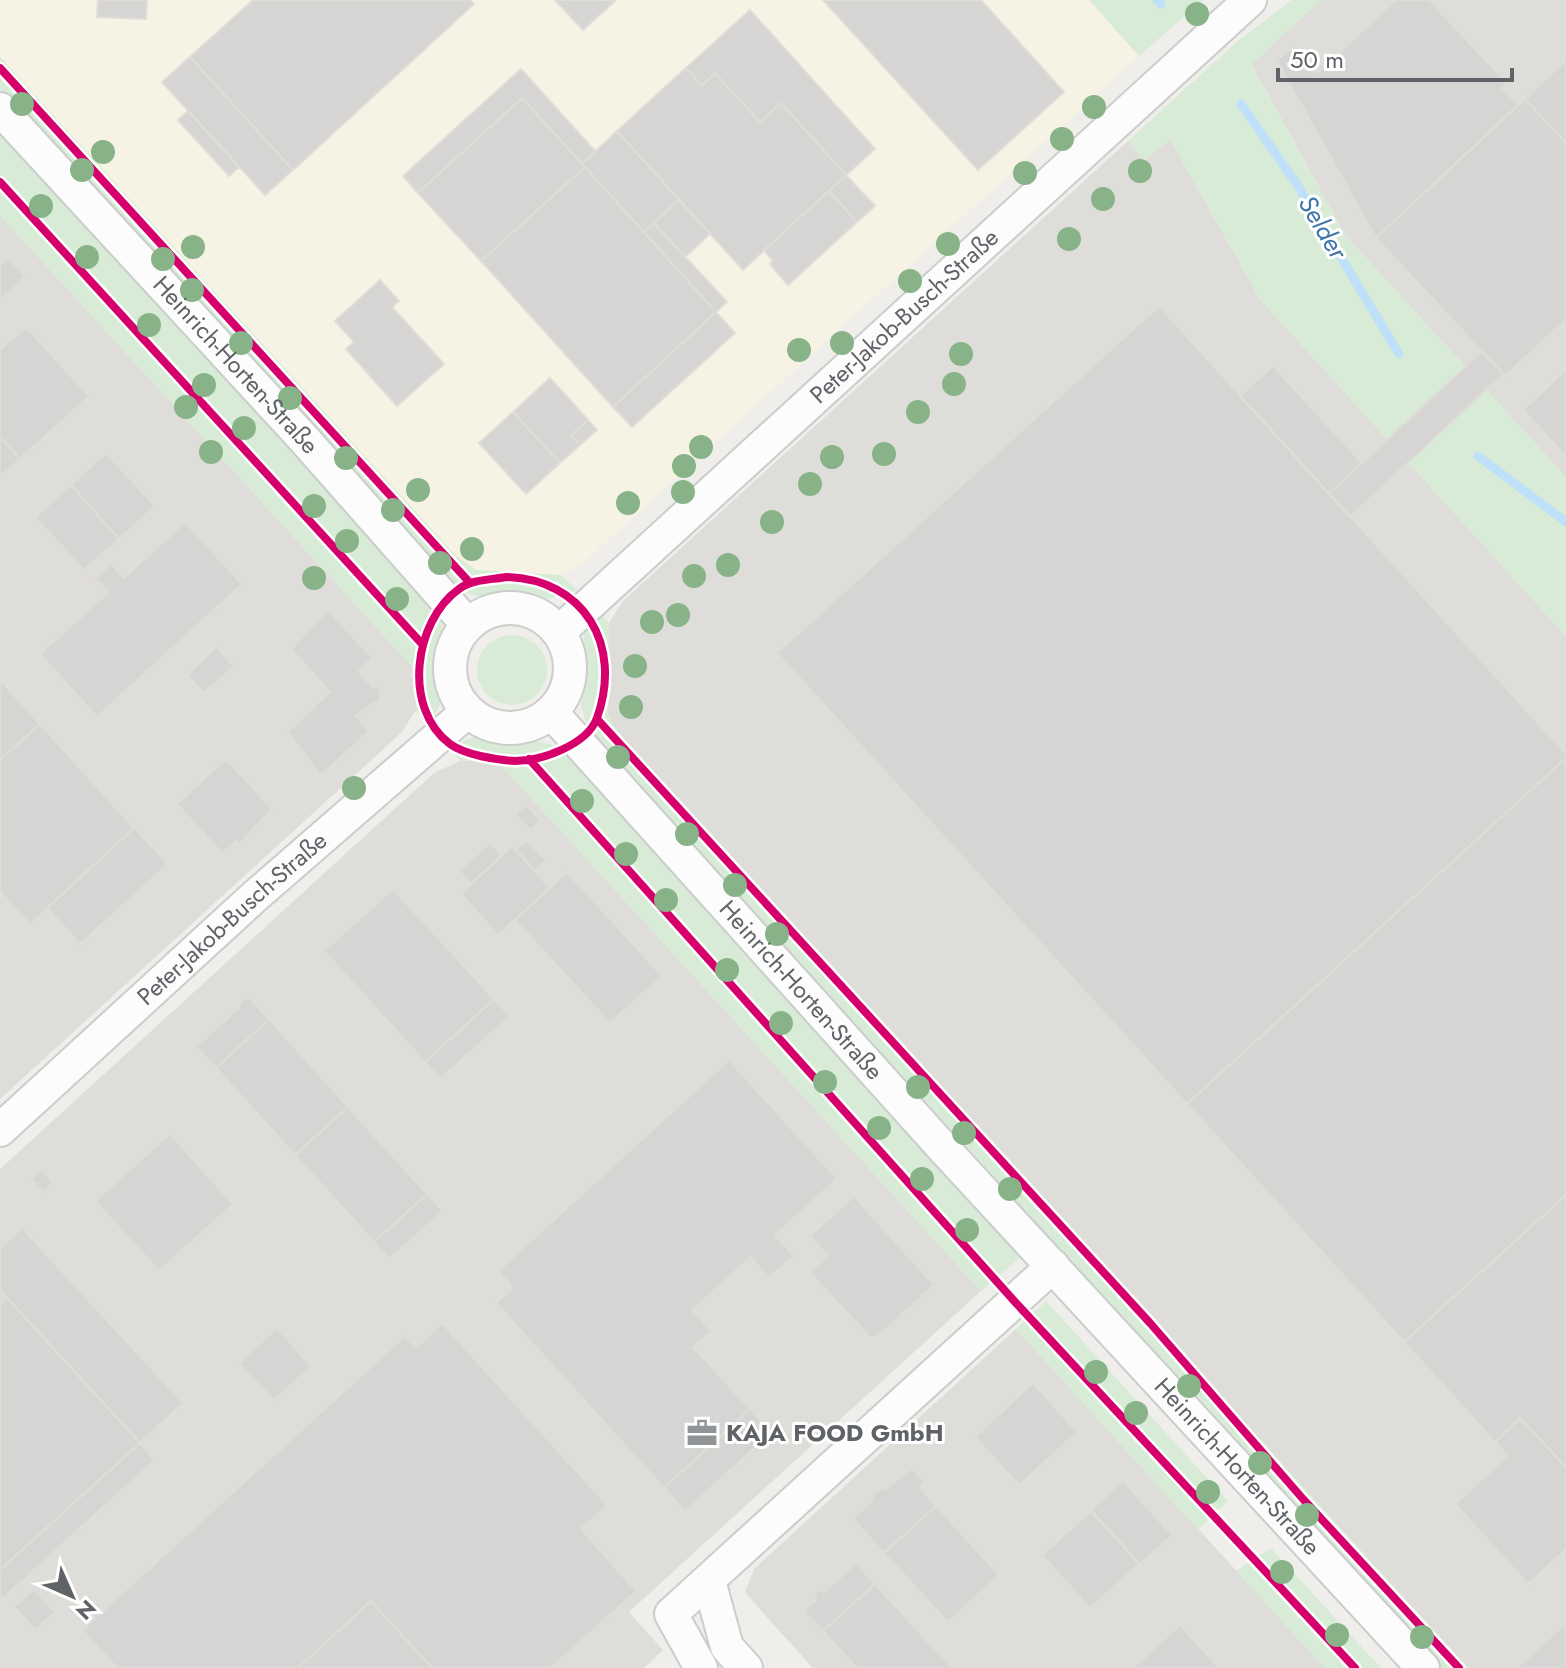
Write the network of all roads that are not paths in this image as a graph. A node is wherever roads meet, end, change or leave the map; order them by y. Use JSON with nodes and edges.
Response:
{"nodes":[{"id":1,"x":1250,"y":0,"type":"edge"},
{"id":2,"x":0,"y":109,"type":"edge"},
{"id":3,"x":468,"y":625,"type":"junction"},
{"id":4,"x":559,"y":632,"type":"junction"},
{"id":5,"x":468,"y":711,"type":"junction"},
{"id":6,"x":551,"y":712,"type":"junction"},
{"id":7,"x":0,"y":1130,"type":"edge"},
{"id":8,"x":1053,"y":1266,"type":"junction"},
{"id":9,"x":709,"y":1581,"type":"junction"},
{"id":10,"x":701,"y":1668,"type":"edge"},
{"id":11,"x":746,"y":1668,"type":"edge"},
{"id":12,"x":1423,"y":1668,"type":"edge"}],
"edges":[{"from":1,"to":4,"type":"street","name":"Peter-Jakob-Busch-Straße"},
{"from":2,"to":3,"type":"street","name":"Heinrich-Horten-Straße"},
{"from":3,"to":4,"type":"street"},
{"from":3,"to":5,"type":"street"},
{"from":4,"to":6,"type":"street"},
{"from":5,"to":6,"type":"street"},
{"from":5,"to":7,"type":"street","name":"Peter-Jakob-Busch-Straße"},
{"from":6,"to":8,"type":"street","name":"Heinrich-Horten-Straße"},
{"from":8,"to":9,"type":"street"},
{"from":8,"to":12,"type":"street","name":"Heinrich-Horten-Straße"},
{"from":9,"to":10,"type":"street"},
{"from":9,"to":11,"type":"street"}]}
